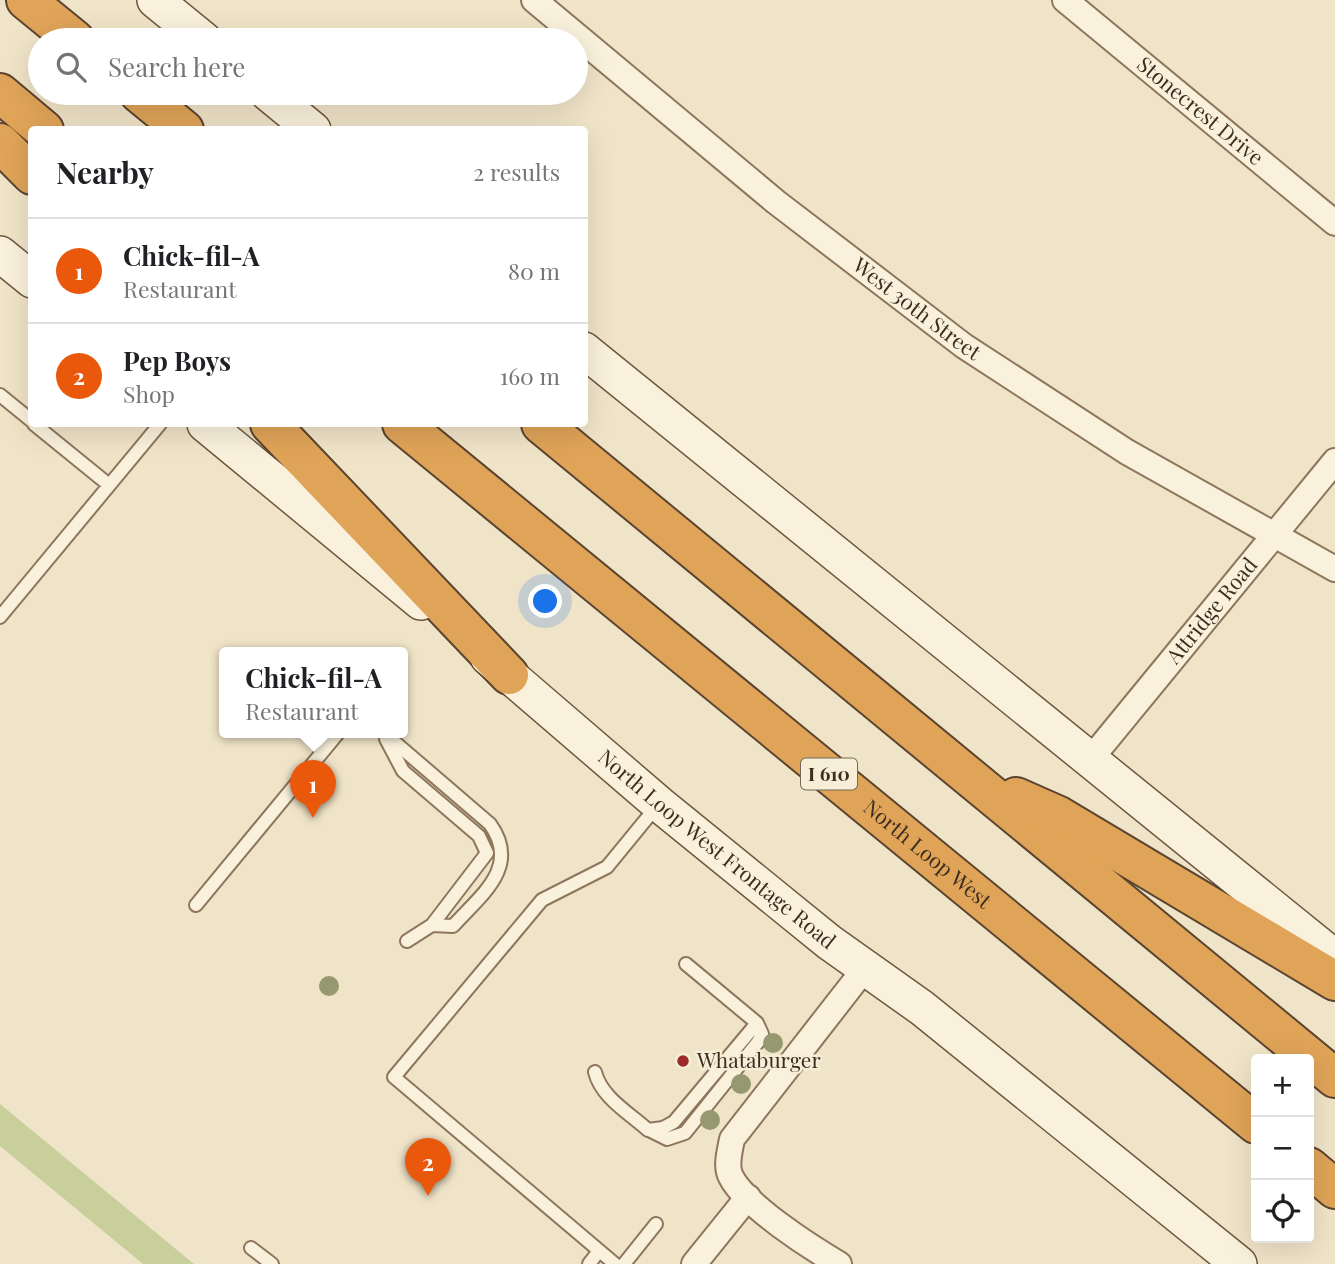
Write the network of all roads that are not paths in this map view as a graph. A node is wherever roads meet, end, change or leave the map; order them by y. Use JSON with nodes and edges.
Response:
{"nodes":[{"id":1,"x":26,"y":0,"type":"edge"},
{"id":2,"x":155,"y":0,"type":"edge"},
{"id":3,"x":534,"y":0,"type":"edge"},
{"id":4,"x":1065,"y":0,"type":"edge"},
{"id":5,"x":60,"y":28,"type":"edge"},
{"id":6,"x":189,"y":28,"type":"edge"},
{"id":7,"x":568,"y":28,"type":"edge"},
{"id":8,"x":588,"y":45,"type":"edge"},
{"id":9,"x":0,"y":93,"type":"edge"},
{"id":10,"x":154,"y":105,"type":"edge"},
{"id":11,"x":283,"y":105,"type":"edge"},
{"id":12,"x":39,"y":126,"type":"edge"},
{"id":13,"x":179,"y":126,"type":"edge"},
{"id":14,"x":308,"y":126,"type":"edge"},
{"id":15,"x":0,"y":142,"type":"edge"},
{"id":16,"x":28,"y":171,"type":"edge"},
{"id":17,"x":1335,"y":223,"type":"edge"},
{"id":18,"x":0,"y":254,"type":"edge"},
{"id":19,"x":28,"y":277,"type":"edge"},
{"id":20,"x":588,"y":354,"type":"edge"},
{"id":21,"x":0,"y":395,"type":"edge"},
{"id":22,"x":28,"y":418,"type":"edge"},
{"id":23,"x":39,"y":427,"type":"edge"},
{"id":24,"x":157,"y":427,"type":"edge"},
{"id":25,"x":209,"y":427,"type":"edge"},
{"id":26,"x":273,"y":427,"type":"edge"},
{"id":27,"x":406,"y":427,"type":"edge"},
{"id":28,"x":545,"y":427,"type":"edge"},
{"id":29,"x":1335,"y":461,"type":"edge"},
{"id":30,"x":109,"y":485,"type":"junction"},
{"id":31,"x":1276,"y":533,"type":"junction"},
{"id":32,"x":1335,"y":569,"type":"edge"},
{"id":33,"x":0,"y":617,"type":"edge"},
{"id":34,"x":509,"y":675,"type":"junction"},
{"id":35,"x":334,"y":738,"type":"edge"},
{"id":36,"x":386,"y":738,"type":"edge"},
{"id":37,"x":389,"y":738,"type":"edge"},
{"id":38,"x":1089,"y":761,"type":"junction"},
{"id":39,"x":973,"y":778,"type":"junction"},
{"id":40,"x":659,"y":804,"type":"junction"},
{"id":41,"x":195,"y":905,"type":"dead end"},
{"id":42,"x":432,"y":925,"type":"junction"},
{"id":43,"x":407,"y":941,"type":"dead end"},
{"id":44,"x":1335,"y":958,"type":"edge"},
{"id":45,"x":686,"y":964,"type":"dead end"},
{"id":46,"x":866,"y":967,"type":"junction"},
{"id":47,"x":1335,"y":981,"type":"edge"},
{"id":48,"x":595,"y":1072,"type":"dead end"},
{"id":49,"x":1335,"y":1078,"type":"edge"},
{"id":50,"x":1251,"y":1120,"type":"edge"},
{"id":51,"x":1314,"y":1171,"type":"edge"},
{"id":52,"x":1335,"y":1189,"type":"edge"},
{"id":53,"x":748,"y":1197,"type":"junction"},
{"id":54,"x":656,"y":1224,"type":"dead end"},
{"id":55,"x":251,"y":1248,"type":"dead end"},
{"id":56,"x":599,"y":1251,"type":"junction"},
{"id":57,"x":272,"y":1264,"type":"edge"},
{"id":58,"x":589,"y":1264,"type":"edge"},
{"id":59,"x":615,"y":1264,"type":"edge"},
{"id":60,"x":624,"y":1264,"type":"edge"},
{"id":61,"x":694,"y":1264,"type":"edge"},
{"id":62,"x":839,"y":1264,"type":"edge"},
{"id":63,"x":1239,"y":1264,"type":"edge"}],
"edges":[{"from":1,"to":5,"type":"highway"},
{"from":2,"to":6,"type":"main road"},
{"from":3,"to":7,"type":"street","name":"West 30th Street"},
{"from":4,"to":17,"type":"street","name":"Stonecrest Drive"},
{"from":8,"to":31,"type":"street","name":"West 30th Street"},
{"from":9,"to":12,"type":"highway"},
{"from":10,"to":13,"type":"highway"},
{"from":11,"to":14,"type":"main road"},
{"from":15,"to":16,"type":"highway"},
{"from":18,"to":19,"type":"main road"},
{"from":20,"to":38,"type":"main road"},
{"from":21,"to":22,"type":"lane"},
{"from":23,"to":30,"type":"lane"},
{"from":24,"to":30,"type":"lane"},
{"from":25,"to":34,"type":"main road","name":"North Loop West Frontage Road"},
{"from":26,"to":34,"type":"highway"},
{"from":27,"to":50,"type":"highway","name":"North Loop West","number":"I 610"},
{"from":28,"to":39,"type":"highway"},
{"from":29,"to":31,"type":"street","name":"Attridge Road"},
{"from":30,"to":33,"type":"lane"},
{"from":31,"to":32,"type":"street","name":"West 30th Street"},
{"from":31,"to":38,"type":"street","name":"Attridge Road"},
{"from":34,"to":40,"type":"main road","name":"North Loop West Frontage Road"},
{"from":35,"to":41,"type":"lane"},
{"from":36,"to":42,"type":"lane"},
{"from":37,"to":42,"type":"lane"},
{"from":38,"to":44,"type":"main road"},
{"from":39,"to":47,"type":"highway"},
{"from":39,"to":49,"type":"highway"},
{"from":40,"to":46,"type":"main road","name":"North Loop West Frontage Road"},
{"from":40,"to":56,"type":"lane"},
{"from":42,"to":43,"type":"lane"},
{"from":45,"to":48,"type":"lane"},
{"from":46,"to":53,"type":"street"},
{"from":46,"to":63,"type":"main road","name":"North Loop West Frontage Road"},
{"from":51,"to":52,"type":"highway"},
{"from":53,"to":61,"type":"street"},
{"from":53,"to":62,"type":"street"},
{"from":54,"to":60,"type":"lane"},
{"from":55,"to":57,"type":"lane"},
{"from":56,"to":58,"type":"lane"},
{"from":56,"to":59,"type":"lane"}]}
